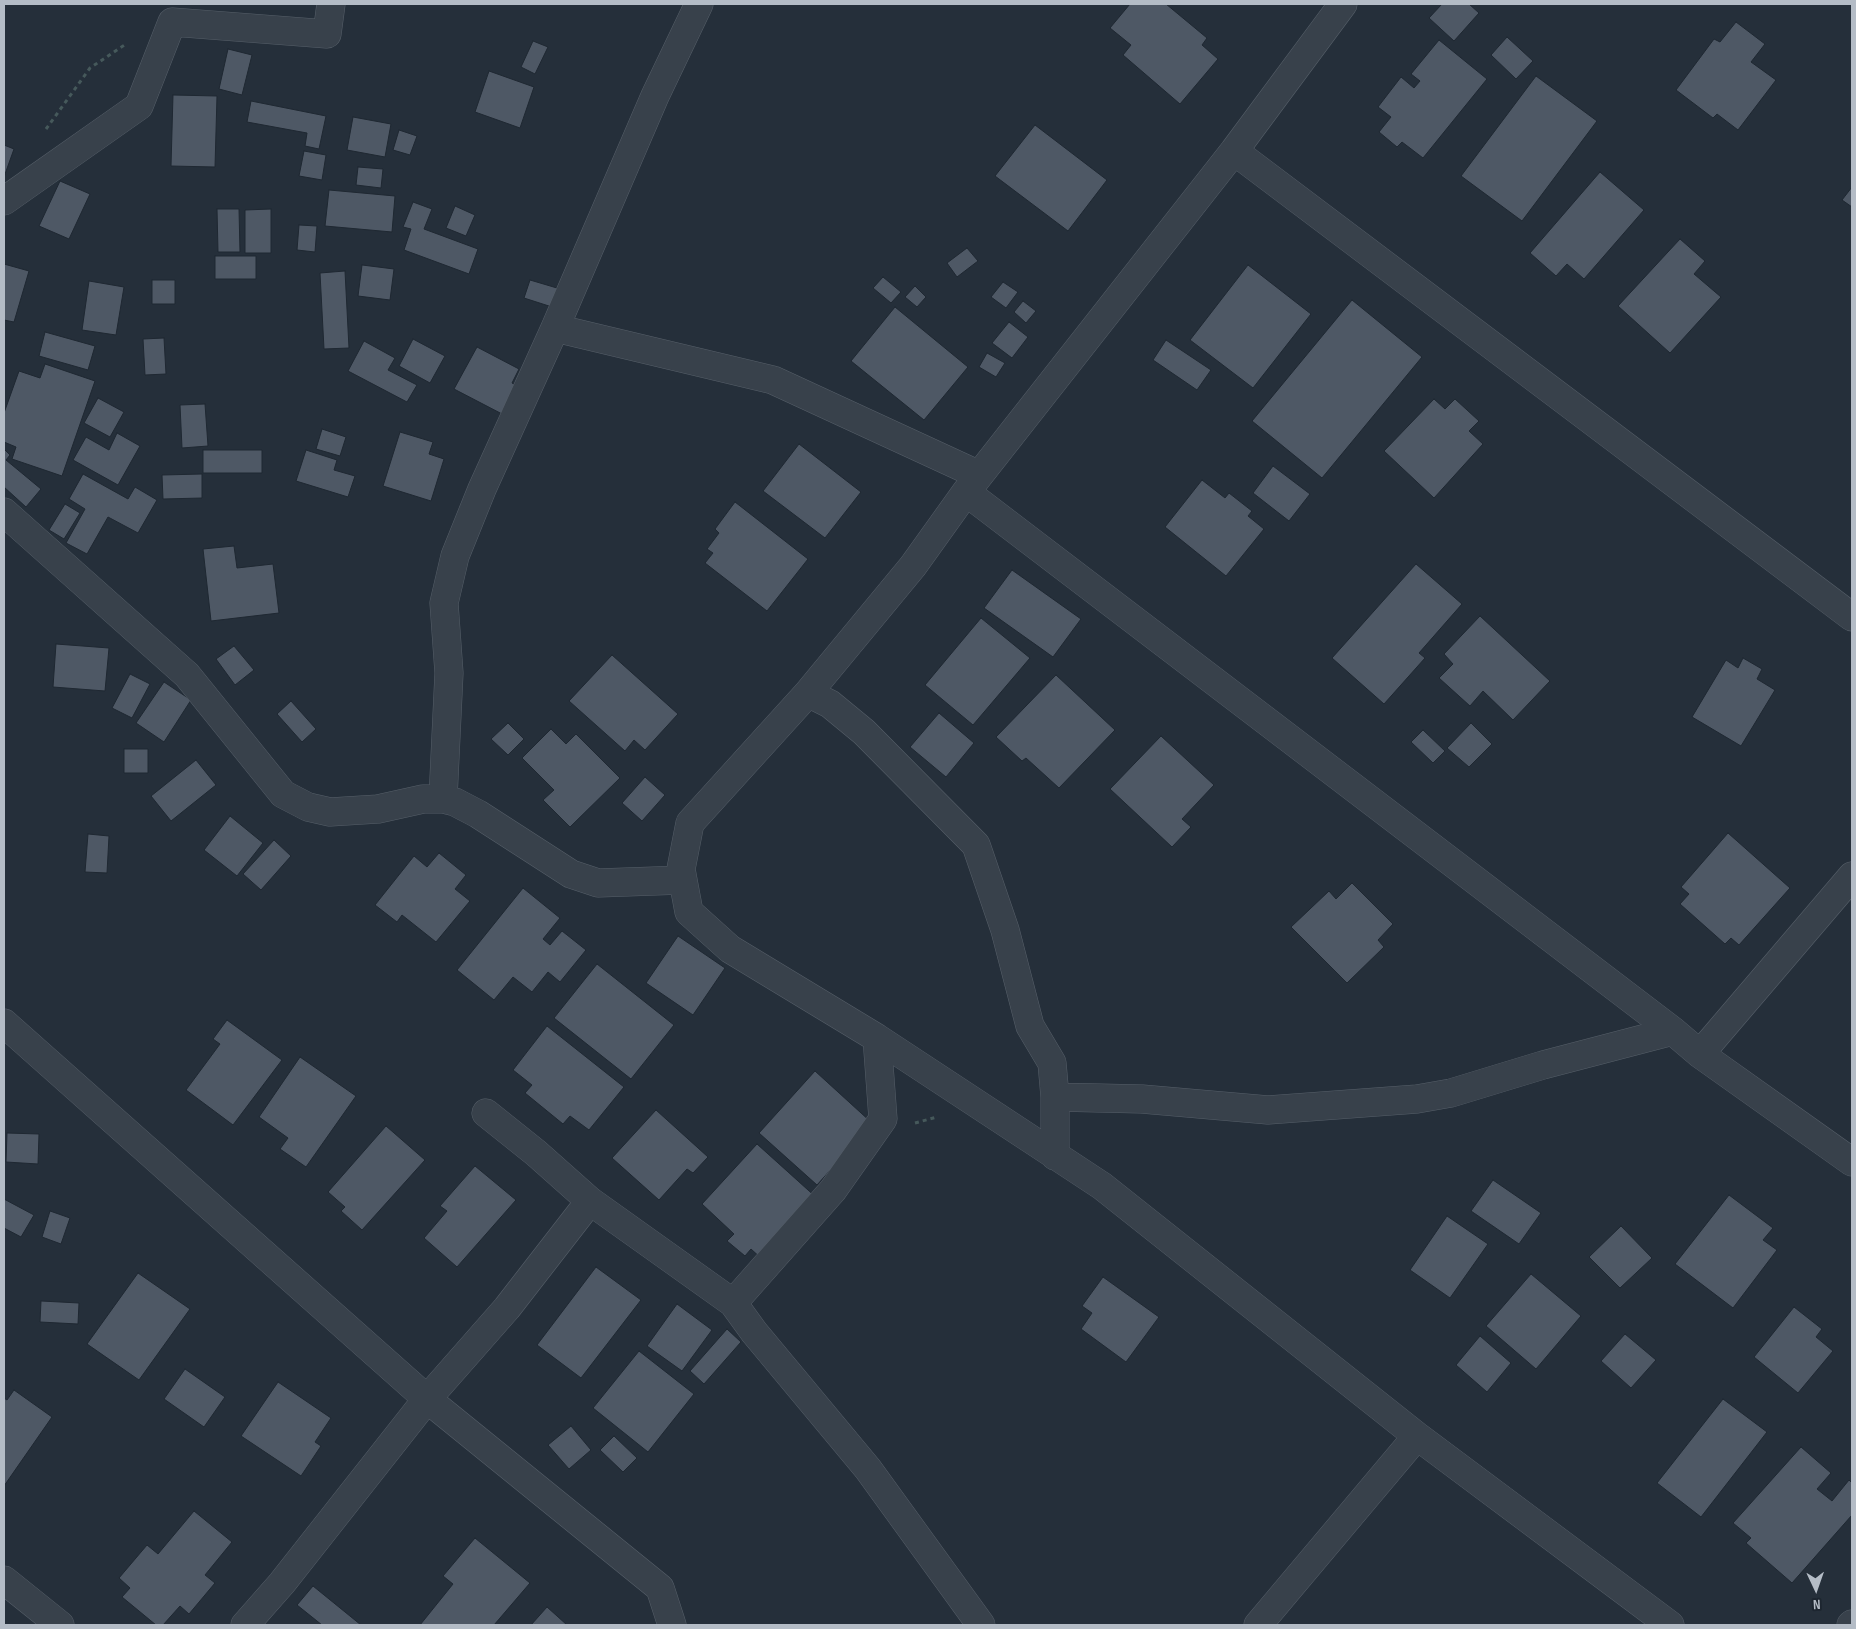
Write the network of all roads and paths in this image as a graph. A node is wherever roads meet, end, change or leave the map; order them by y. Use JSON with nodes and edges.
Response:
{"nodes":[{"id":1,"x":331,"y":4,"type":"edge"},
{"id":2,"x":699,"y":4,"type":"edge"},
{"id":3,"x":1343,"y":4,"type":"edge"},
{"id":4,"x":131,"y":40,"type":"dead end"},
{"id":5,"x":43,"y":133,"type":"dead end"},
{"id":6,"x":1234,"y":152,"type":"junction"},
{"id":7,"x":4,"y":201,"type":"edge"},
{"id":8,"x":555,"y":328,"type":"junction"},
{"id":9,"x":973,"y":484,"type":"junction"},
{"id":10,"x":4,"y":512,"type":"edge"},
{"id":11,"x":1852,"y":617,"type":"edge"},
{"id":12,"x":808,"y":693,"type":"junction"},
{"id":13,"x":443,"y":799,"type":"junction"},
{"id":14,"x":1852,"y":876,"type":"edge"},
{"id":15,"x":683,"y":880,"type":"junction"},
{"id":16,"x":4,"y":1023,"type":"edge"},
{"id":17,"x":1673,"y":1031,"type":"junction"},
{"id":18,"x":877,"y":1038,"type":"junction"},
{"id":19,"x":1700,"y":1054,"type":"junction"},
{"id":20,"x":1055,"y":1097,"type":"junction"},
{"id":21,"x":979,"y":1105,"type":"junction"},
{"id":22,"x":486,"y":1113,"type":"dead end"},
{"id":23,"x":883,"y":1119,"type":"junction"},
{"id":24,"x":1055,"y":1156,"type":"junction"},
{"id":25,"x":1852,"y":1162,"type":"edge"},
{"id":26,"x":590,"y":1201,"type":"junction"},
{"id":27,"x":733,"y":1303,"type":"junction"},
{"id":28,"x":427,"y":1399,"type":"junction"},
{"id":29,"x":1417,"y":1436,"type":"junction"},
{"id":30,"x":4,"y":1580,"type":"edge"},
{"id":31,"x":60,"y":1625,"type":"edge"},
{"id":32,"x":245,"y":1625,"type":"edge"},
{"id":33,"x":672,"y":1625,"type":"edge"},
{"id":34,"x":981,"y":1625,"type":"edge"},
{"id":35,"x":1258,"y":1625,"type":"edge"},
{"id":36,"x":1670,"y":1625,"type":"edge"}],
"edges":[{"from":1,"to":7,"type":"street"},
{"from":2,"to":8,"type":"street"},
{"from":3,"to":6,"type":"street"},
{"from":4,"to":5,"type":"path"},
{"from":6,"to":9,"type":"street"},
{"from":6,"to":11,"type":"street"},
{"from":8,"to":9,"type":"street"},
{"from":8,"to":13,"type":"street"},
{"from":9,"to":12,"type":"street"},
{"from":9,"to":17,"type":"street"},
{"from":10,"to":13,"type":"street"},
{"from":12,"to":15,"type":"street"},
{"from":12,"to":20,"type":"street"},
{"from":13,"to":15,"type":"street"},
{"from":14,"to":19,"type":"street"},
{"from":15,"to":18,"type":"street"},
{"from":16,"to":28,"type":"street"},
{"from":17,"to":19,"type":"street"},
{"from":17,"to":20,"type":"street"},
{"from":18,"to":21,"type":"street"},
{"from":18,"to":23,"type":"street"},
{"from":19,"to":25,"type":"street"},
{"from":20,"to":24,"type":"street"},
{"from":21,"to":23,"type":"path"},
{"from":21,"to":24,"type":"street"},
{"from":22,"to":26,"type":"street"},
{"from":23,"to":27,"type":"street"},
{"from":24,"to":29,"type":"street"},
{"from":26,"to":27,"type":"street"},
{"from":26,"to":28,"type":"street"},
{"from":27,"to":34,"type":"street"},
{"from":28,"to":32,"type":"street"},
{"from":28,"to":33,"type":"street"},
{"from":29,"to":35,"type":"street"},
{"from":29,"to":36,"type":"street"},
{"from":30,"to":31,"type":"street"}]}
